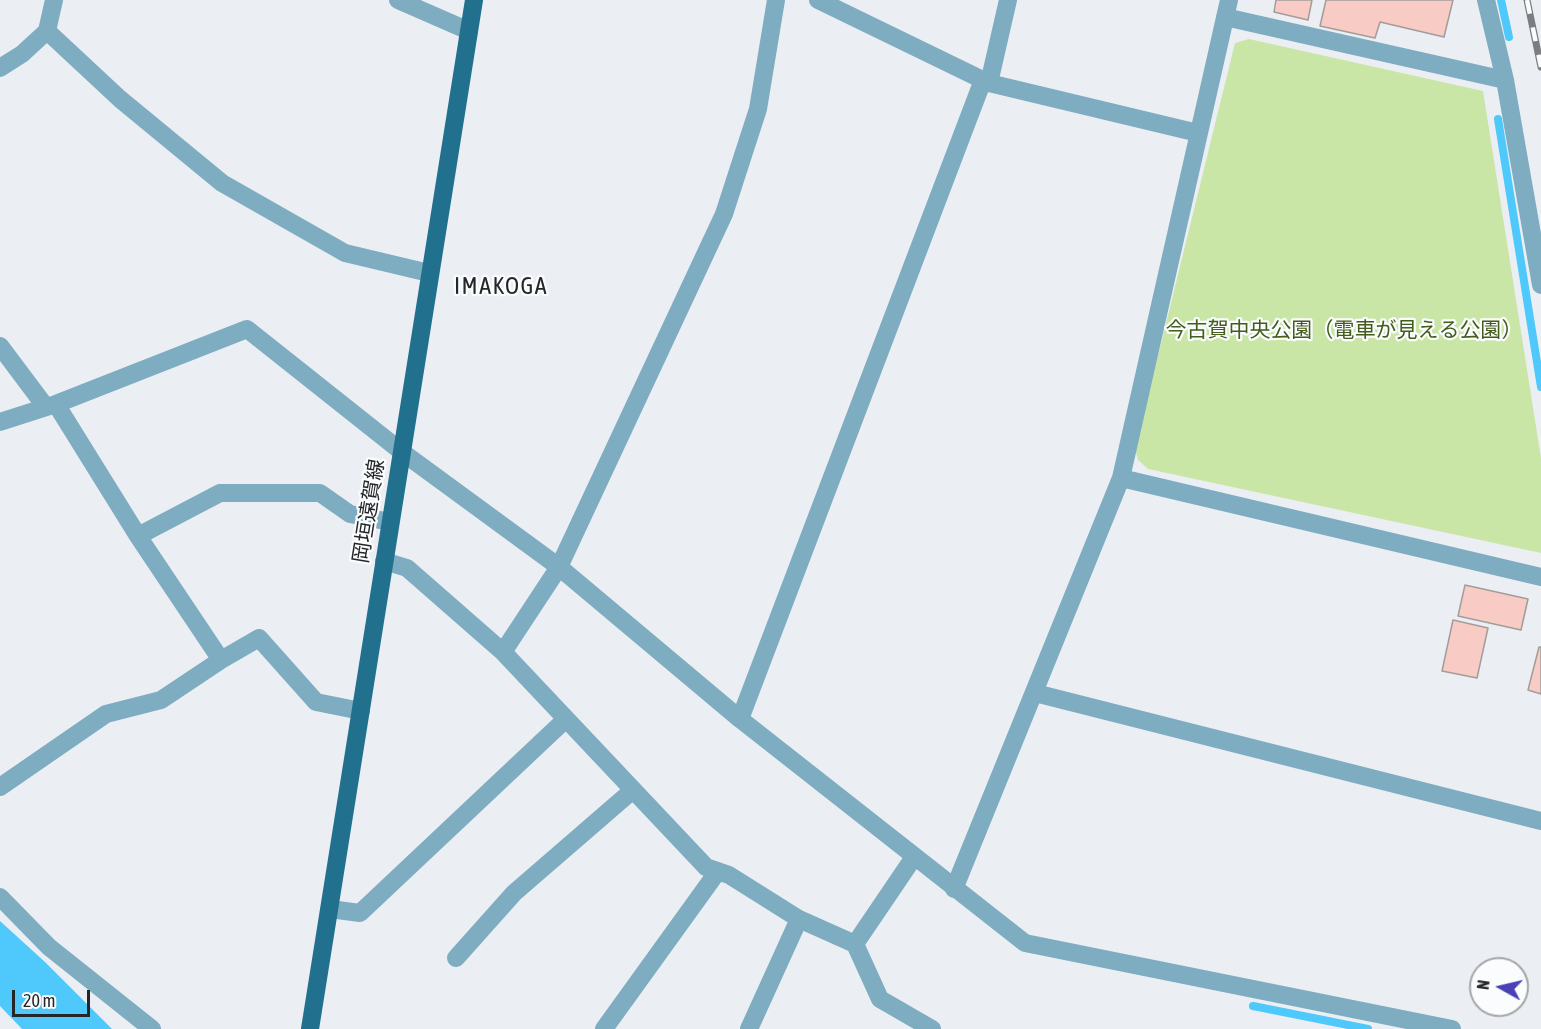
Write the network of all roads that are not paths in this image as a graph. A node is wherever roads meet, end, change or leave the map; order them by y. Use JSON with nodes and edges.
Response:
{"nodes":[{"id":1,"x":54,"y":0,"type":"edge"},
{"id":2,"x":398,"y":0,"type":"edge"},
{"id":3,"x":474,"y":0,"type":"edge"},
{"id":4,"x":776,"y":0,"type":"edge"},
{"id":5,"x":818,"y":0,"type":"edge"},
{"id":6,"x":1008,"y":0,"type":"edge"},
{"id":7,"x":1486,"y":0,"type":"edge"},
{"id":8,"x":1227,"y":8,"type":"edge"},
{"id":9,"x":469,"y":31,"type":"junction"},
{"id":10,"x":47,"y":32,"type":"junction"},
{"id":11,"x":0,"y":68,"type":"edge"},
{"id":12,"x":1505,"y":80,"type":"junction"},
{"id":13,"x":986,"y":82,"type":"junction"},
{"id":14,"x":1198,"y":133,"type":"junction"},
{"id":15,"x":429,"y":273,"type":"junction"},
{"id":16,"x":1541,"y":285,"type":"edge"},
{"id":17,"x":0,"y":346,"type":"edge"},
{"id":18,"x":51,"y":405,"type":"junction"},
{"id":19,"x":0,"y":422,"type":"edge"},
{"id":20,"x":402,"y":452,"type":"junction"},
{"id":21,"x":1120,"y":478,"type":"junction"},
{"id":22,"x":390,"y":522,"type":"junction"},
{"id":23,"x":138,"y":536,"type":"junction"},
{"id":24,"x":384,"y":561,"type":"junction"},
{"id":25,"x":559,"y":567,"type":"junction"},
{"id":26,"x":1541,"y":577,"type":"edge"},
{"id":27,"x":503,"y":652,"type":"junction"},
{"id":28,"x":221,"y":660,"type":"junction"},
{"id":29,"x":1035,"y":693,"type":"junction"},
{"id":30,"x":361,"y":711,"type":"junction"},
{"id":31,"x":566,"y":719,"type":"junction"},
{"id":32,"x":740,"y":720,"type":"junction"},
{"id":33,"x":0,"y":787,"type":"edge"},
{"id":34,"x":633,"y":790,"type":"junction"},
{"id":35,"x":1541,"y":821,"type":"edge"},
{"id":36,"x":914,"y":857,"type":"junction"},
{"id":37,"x":718,"y":871,"type":"junction"},
{"id":38,"x":954,"y":889,"type":"junction"},
{"id":39,"x":0,"y":897,"type":"edge"},
{"id":40,"x":330,"y":909,"type":"junction"},
{"id":41,"x":799,"y":919,"type":"junction"},
{"id":42,"x":855,"y":944,"type":"junction"},
{"id":43,"x":456,"y":958,"type":"dead end"},
{"id":44,"x":152,"y":1029,"type":"edge"},
{"id":45,"x":310,"y":1029,"type":"edge"},
{"id":46,"x":604,"y":1029,"type":"edge"},
{"id":47,"x":749,"y":1029,"type":"edge"},
{"id":48,"x":932,"y":1029,"type":"edge"},
{"id":49,"x":1452,"y":1029,"type":"edge"}],
"edges":[{"from":1,"to":10,"type":"street"},
{"from":2,"to":9,"type":"street"},
{"from":3,"to":9,"type":"main road","name":"岡垣遠賀線"},
{"from":4,"to":25,"type":"street"},
{"from":5,"to":13,"type":"street"},
{"from":6,"to":13,"type":"street"},
{"from":7,"to":12,"type":"street"},
{"from":8,"to":12,"type":"street"},
{"from":8,"to":14,"type":"street"},
{"from":9,"to":15,"type":"main road","name":"岡垣遠賀線"},
{"from":10,"to":11,"type":"street"},
{"from":10,"to":15,"type":"street"},
{"from":12,"to":16,"type":"street"},
{"from":13,"to":14,"type":"street"},
{"from":13,"to":32,"type":"street"},
{"from":14,"to":21,"type":"street"},
{"from":15,"to":20,"type":"main road","name":"岡垣遠賀線"},
{"from":17,"to":18,"type":"street"},
{"from":18,"to":19,"type":"street"},
{"from":18,"to":20,"type":"street"},
{"from":18,"to":23,"type":"street"},
{"from":20,"to":22,"type":"main road","name":"岡垣遠賀線"},
{"from":20,"to":25,"type":"street"},
{"from":21,"to":26,"type":"street"},
{"from":21,"to":29,"type":"street"},
{"from":22,"to":23,"type":"street"},
{"from":22,"to":24,"type":"main road","name":"岡垣遠賀線"},
{"from":23,"to":28,"type":"street"},
{"from":24,"to":27,"type":"street"},
{"from":24,"to":30,"type":"main road","name":"岡垣遠賀線"},
{"from":25,"to":27,"type":"street"},
{"from":25,"to":32,"type":"street"},
{"from":27,"to":31,"type":"street"},
{"from":28,"to":30,"type":"street"},
{"from":28,"to":33,"type":"street"},
{"from":29,"to":35,"type":"street"},
{"from":29,"to":38,"type":"street"},
{"from":30,"to":40,"type":"main road","name":"岡垣遠賀線"},
{"from":31,"to":34,"type":"street"},
{"from":31,"to":40,"type":"street"},
{"from":32,"to":36,"type":"street"},
{"from":34,"to":37,"type":"street"},
{"from":34,"to":43,"type":"street"},
{"from":36,"to":38,"type":"street"},
{"from":36,"to":42,"type":"street"},
{"from":37,"to":41,"type":"street"},
{"from":37,"to":46,"type":"street"},
{"from":38,"to":49,"type":"street"},
{"from":39,"to":44,"type":"street"},
{"from":40,"to":45,"type":"main road","name":"岡垣遠賀線"},
{"from":41,"to":42,"type":"street"},
{"from":41,"to":47,"type":"street"},
{"from":42,"to":48,"type":"street"}]}
